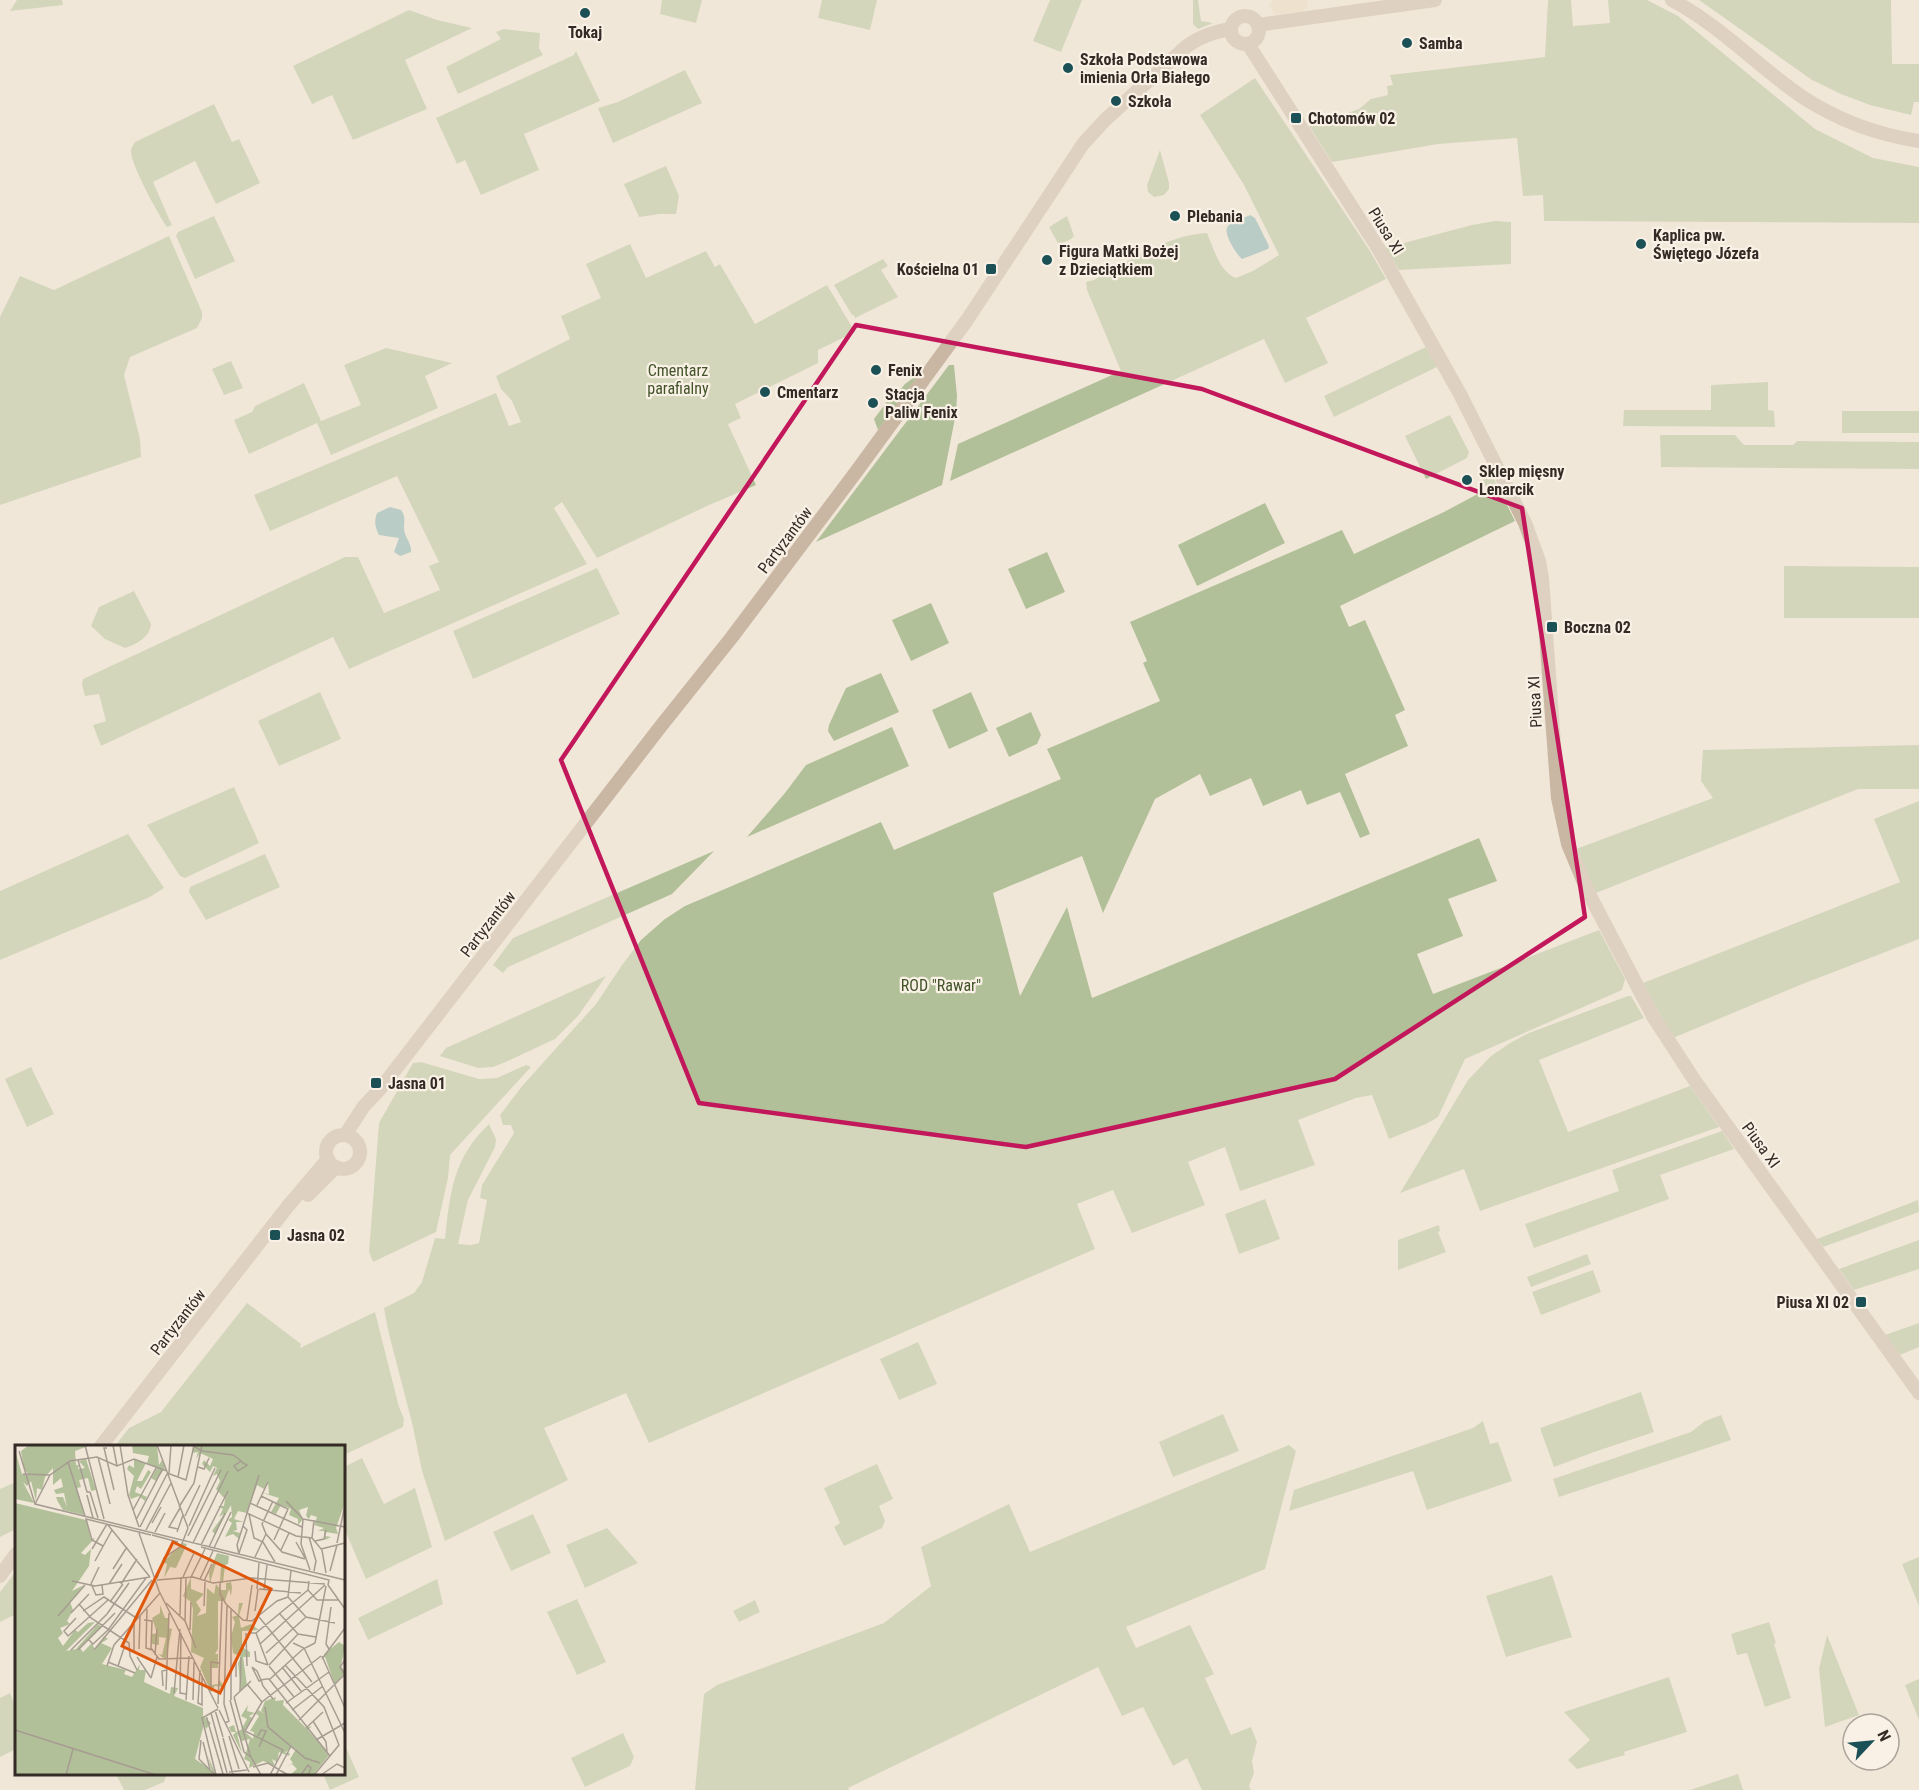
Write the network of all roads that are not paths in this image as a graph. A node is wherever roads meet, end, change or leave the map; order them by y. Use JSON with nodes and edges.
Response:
{"nodes":[{"id":1,"x":1435,"y":0,"type":"edge"},
{"id":2,"x":1672,"y":0,"type":"edge"},
{"id":3,"x":1258,"y":25,"type":"junction"},
{"id":4,"x":1231,"y":29,"type":"junction"},
{"id":5,"x":1248,"y":44,"type":"junction"},
{"id":6,"x":1919,"y":141,"type":"edge"},
{"id":7,"x":350,"y":1137,"type":"junction"},
{"id":8,"x":332,"y":1163,"type":"junction"},
{"id":9,"x":1919,"y":1393,"type":"edge"},
{"id":10,"x":102,"y":1445,"type":"edge"},
{"id":11,"x":15,"y":1555,"type":"edge"},
{"id":12,"x":0,"y":1575,"type":"edge"}],
"edges":[{"from":1,"to":3,"type":"street"},
{"from":2,"to":6,"type":"street"},
{"from":3,"to":4,"type":"street"},
{"from":3,"to":5,"type":"street"},
{"from":4,"to":5,"type":"street"},
{"from":4,"to":7,"type":"street","name":"Partyzantów"},
{"from":5,"to":9,"type":"street","name":"Piusa XI"},
{"from":7,"to":8,"type":"street"},
{"from":7,"to":8,"type":"street"},
{"from":8,"to":10,"type":"street","name":"Partyzantów"},
{"from":11,"to":12,"type":"street"}]}
